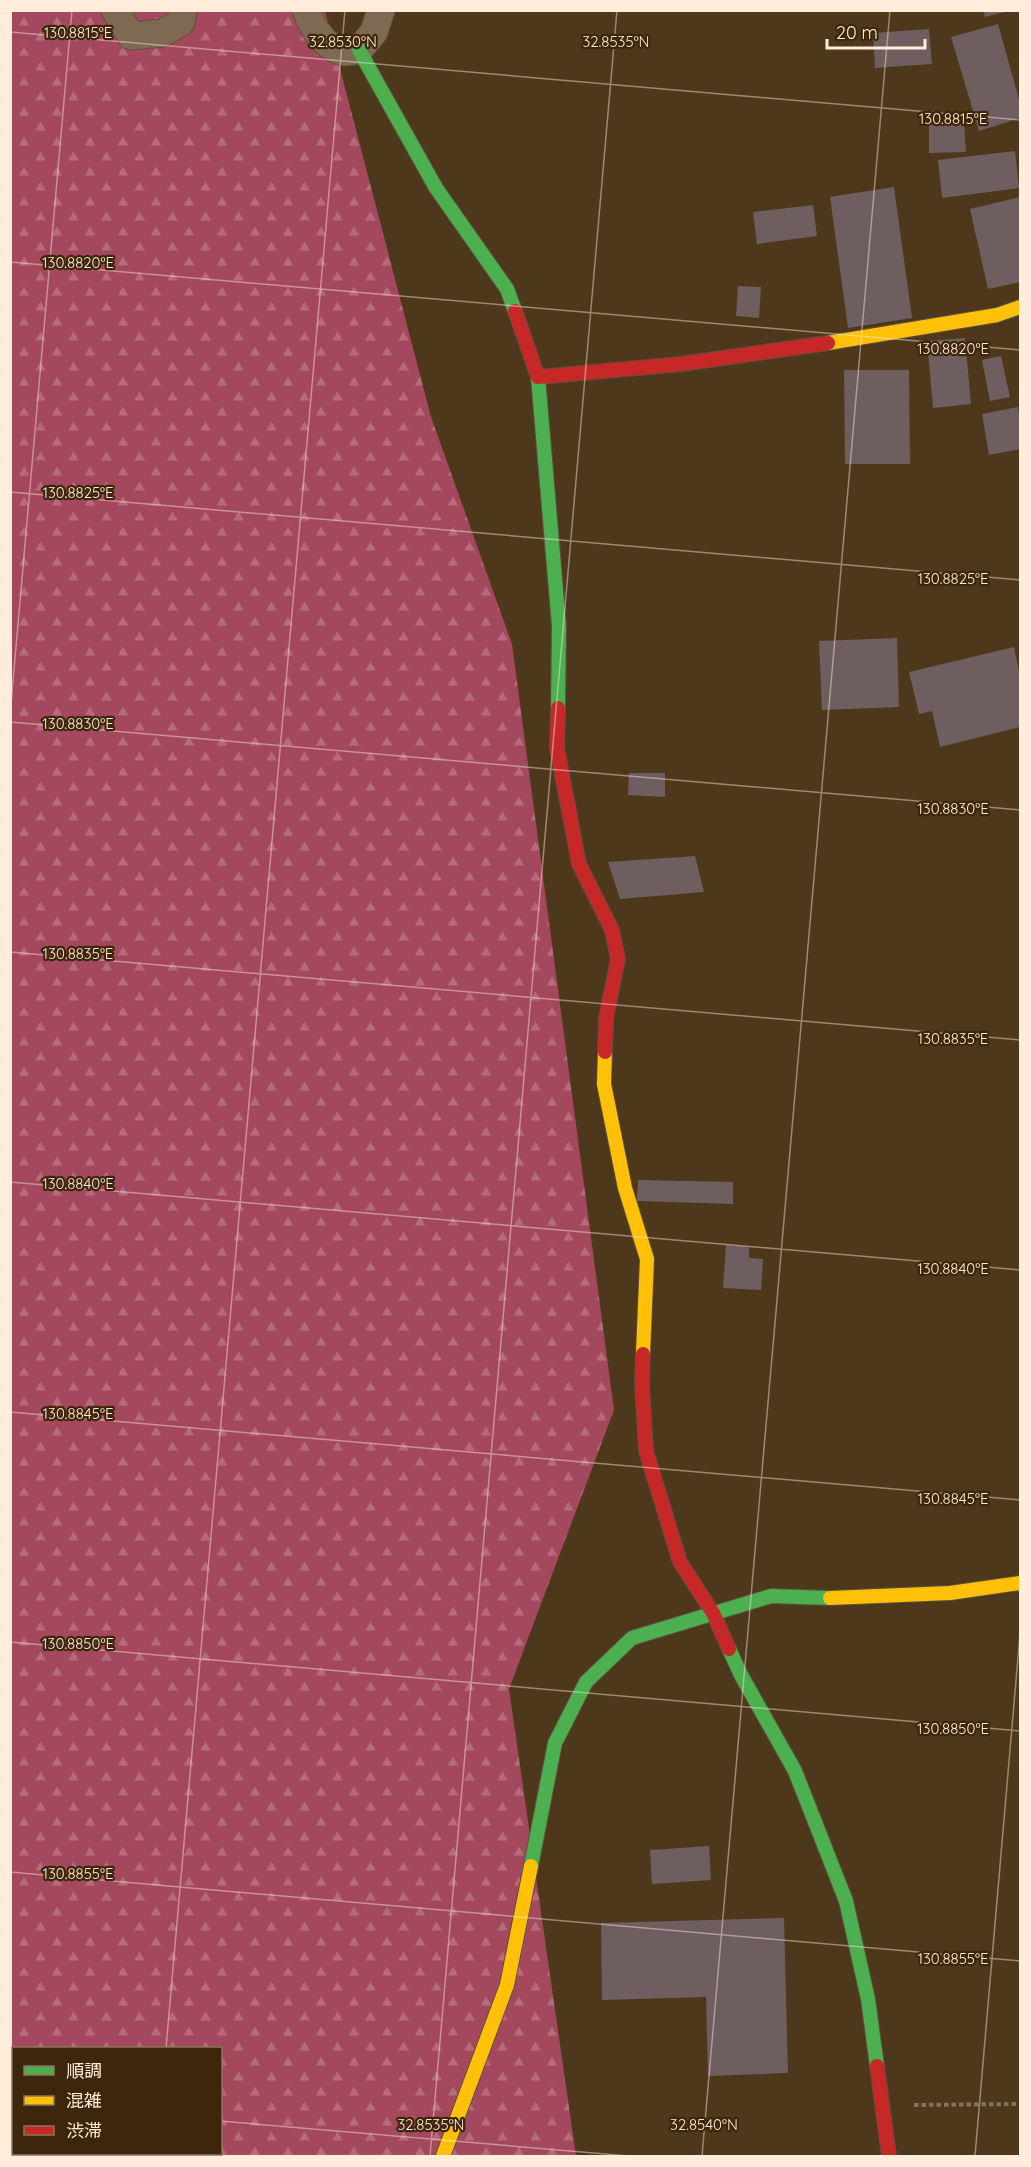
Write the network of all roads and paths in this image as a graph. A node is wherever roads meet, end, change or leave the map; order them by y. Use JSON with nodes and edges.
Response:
{"nodes":[{"id":1,"x":115,"y":10,"type":"edge"},
{"id":2,"x":183,"y":10,"type":"edge"},
{"id":3,"x":306,"y":10,"type":"edge"},
{"id":4,"x":381,"y":10,"type":"edge"},
{"id":5,"x":359,"y":50,"type":"junction"},
{"id":6,"x":1020,"y":307,"type":"edge"},
{"id":7,"x":538,"y":377,"type":"junction"},
{"id":8,"x":1020,"y":1583,"type":"edge"},
{"id":9,"x":713,"y":1613,"type":"junction"},
{"id":10,"x":1020,"y":2104,"type":"edge"},
{"id":11,"x":883,"y":2106,"type":"junction"},
{"id":12,"x":443,"y":2157,"type":"edge"},
{"id":13,"x":889,"y":2157,"type":"edge"}],
"edges":[{"from":1,"to":2,"type":"street"},
{"from":3,"to":5,"type":"street"},
{"from":4,"to":5,"type":"street"},
{"from":5,"to":7,"type":"street"},
{"from":6,"to":7,"type":"street"},
{"from":7,"to":9,"type":"street"},
{"from":8,"to":9,"type":"street"},
{"from":9,"to":11,"type":"street"},
{"from":9,"to":12,"type":"street"},
{"from":10,"to":11,"type":"path"},
{"from":11,"to":13,"type":"street"}]}
